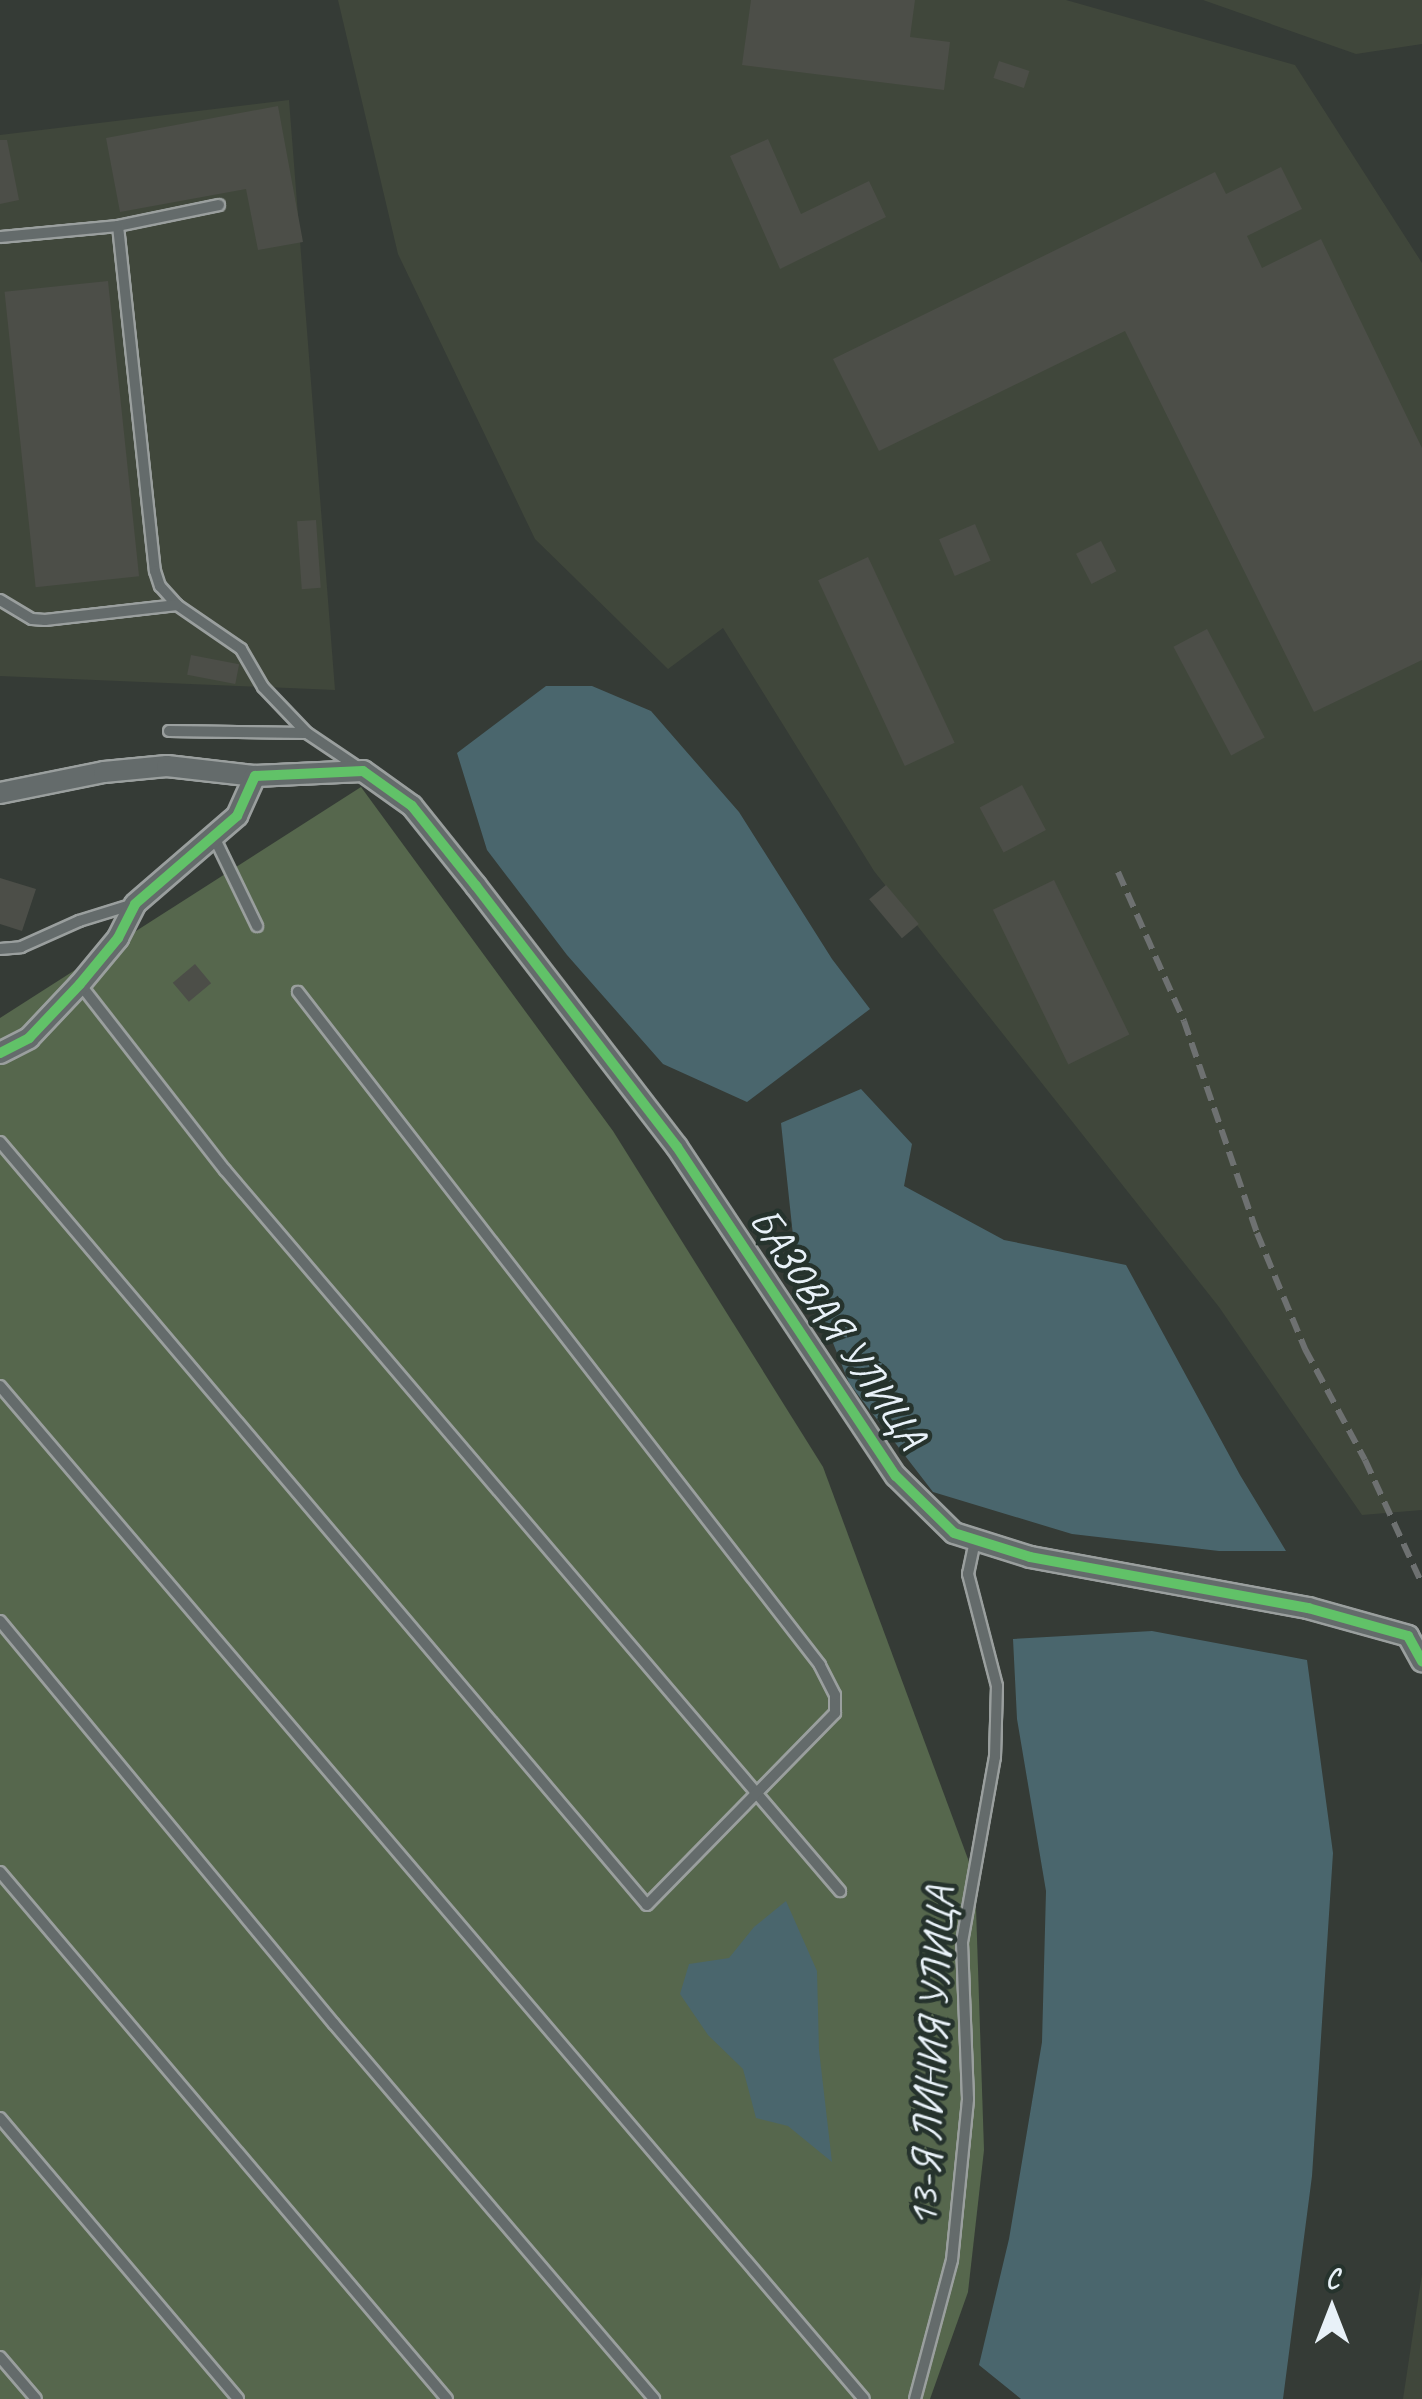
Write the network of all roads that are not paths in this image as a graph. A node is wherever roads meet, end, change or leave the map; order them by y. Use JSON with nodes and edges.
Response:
{"nodes":[{"id":1,"x":219,"y":206,"type":"dead end"},
{"id":2,"x":118,"y":226,"type":"junction"},
{"id":3,"x":0,"y":237,"type":"edge"},
{"id":4,"x":0,"y":600,"type":"edge"},
{"id":5,"x":177,"y":605,"type":"junction"},
{"id":6,"x":169,"y":731,"type":"dead end"},
{"id":7,"x":307,"y":733,"type":"junction"},
{"id":8,"x":363,"y":771,"type":"junction"},
{"id":9,"x":255,"y":776,"type":"junction"},
{"id":10,"x":0,"y":793,"type":"edge"},
{"id":11,"x":214,"y":837,"type":"junction"},
{"id":12,"x":135,"y":904,"type":"junction"},
{"id":13,"x":257,"y":926,"type":"dead end"},
{"id":14,"x":0,"y":949,"type":"edge"},
{"id":15,"x":80,"y":984,"type":"junction"},
{"id":16,"x":298,"y":992,"type":"dead end"},
{"id":17,"x":0,"y":1053,"type":"edge"},
{"id":18,"x":0,"y":1142,"type":"edge"},
{"id":19,"x":0,"y":1386,"type":"edge"},
{"id":20,"x":976,"y":1540,"type":"junction"},
{"id":21,"x":0,"y":1621,"type":"edge"},
{"id":22,"x":1422,"y":1661,"type":"edge"},
{"id":23,"x":754,"y":1794,"type":"junction"},
{"id":24,"x":0,"y":1872,"type":"edge"},
{"id":25,"x":840,"y":1892,"type":"dead end"},
{"id":26,"x":0,"y":2118,"type":"edge"},
{"id":27,"x":0,"y":2358,"type":"edge"},
{"id":28,"x":36,"y":2399,"type":"edge"},
{"id":29,"x":238,"y":2399,"type":"edge"},
{"id":30,"x":447,"y":2399,"type":"edge"},
{"id":31,"x":654,"y":2399,"type":"edge"},
{"id":32,"x":864,"y":2399,"type":"edge"},
{"id":33,"x":916,"y":2399,"type":"edge"}],
"edges":[{"from":1,"to":2,"type":"lane"},
{"from":2,"to":3,"type":"lane"},
{"from":2,"to":5,"type":"lane"},
{"from":4,"to":5,"type":"lane"},
{"from":5,"to":7,"type":"lane"},
{"from":6,"to":7,"type":"lane"},
{"from":7,"to":8,"type":"lane"},
{"from":8,"to":9,"type":"street"},
{"from":8,"to":20,"type":"street","name":"БАЗОВАЯ УЛИЦА"},
{"from":9,"to":10,"type":"street"},
{"from":9,"to":11,"type":"street"},
{"from":11,"to":12,"type":"street"},
{"from":11,"to":13,"type":"lane"},
{"from":12,"to":14,"type":"lane"},
{"from":12,"to":15,"type":"street"},
{"from":15,"to":17,"type":"street"},
{"from":15,"to":23,"type":"lane"},
{"from":16,"to":23,"type":"lane"},
{"from":18,"to":23,"type":"lane"},
{"from":19,"to":32,"type":"lane"},
{"from":20,"to":22,"type":"street","name":"БАЗОВАЯ УЛИЦА"},
{"from":20,"to":33,"type":"lane","name":"13-Я ЛИНИЯ УЛИЦА"},
{"from":21,"to":31,"type":"lane"},
{"from":23,"to":25,"type":"lane"},
{"from":24,"to":30,"type":"lane"},
{"from":26,"to":29,"type":"lane"},
{"from":27,"to":28,"type":"lane"}]}
